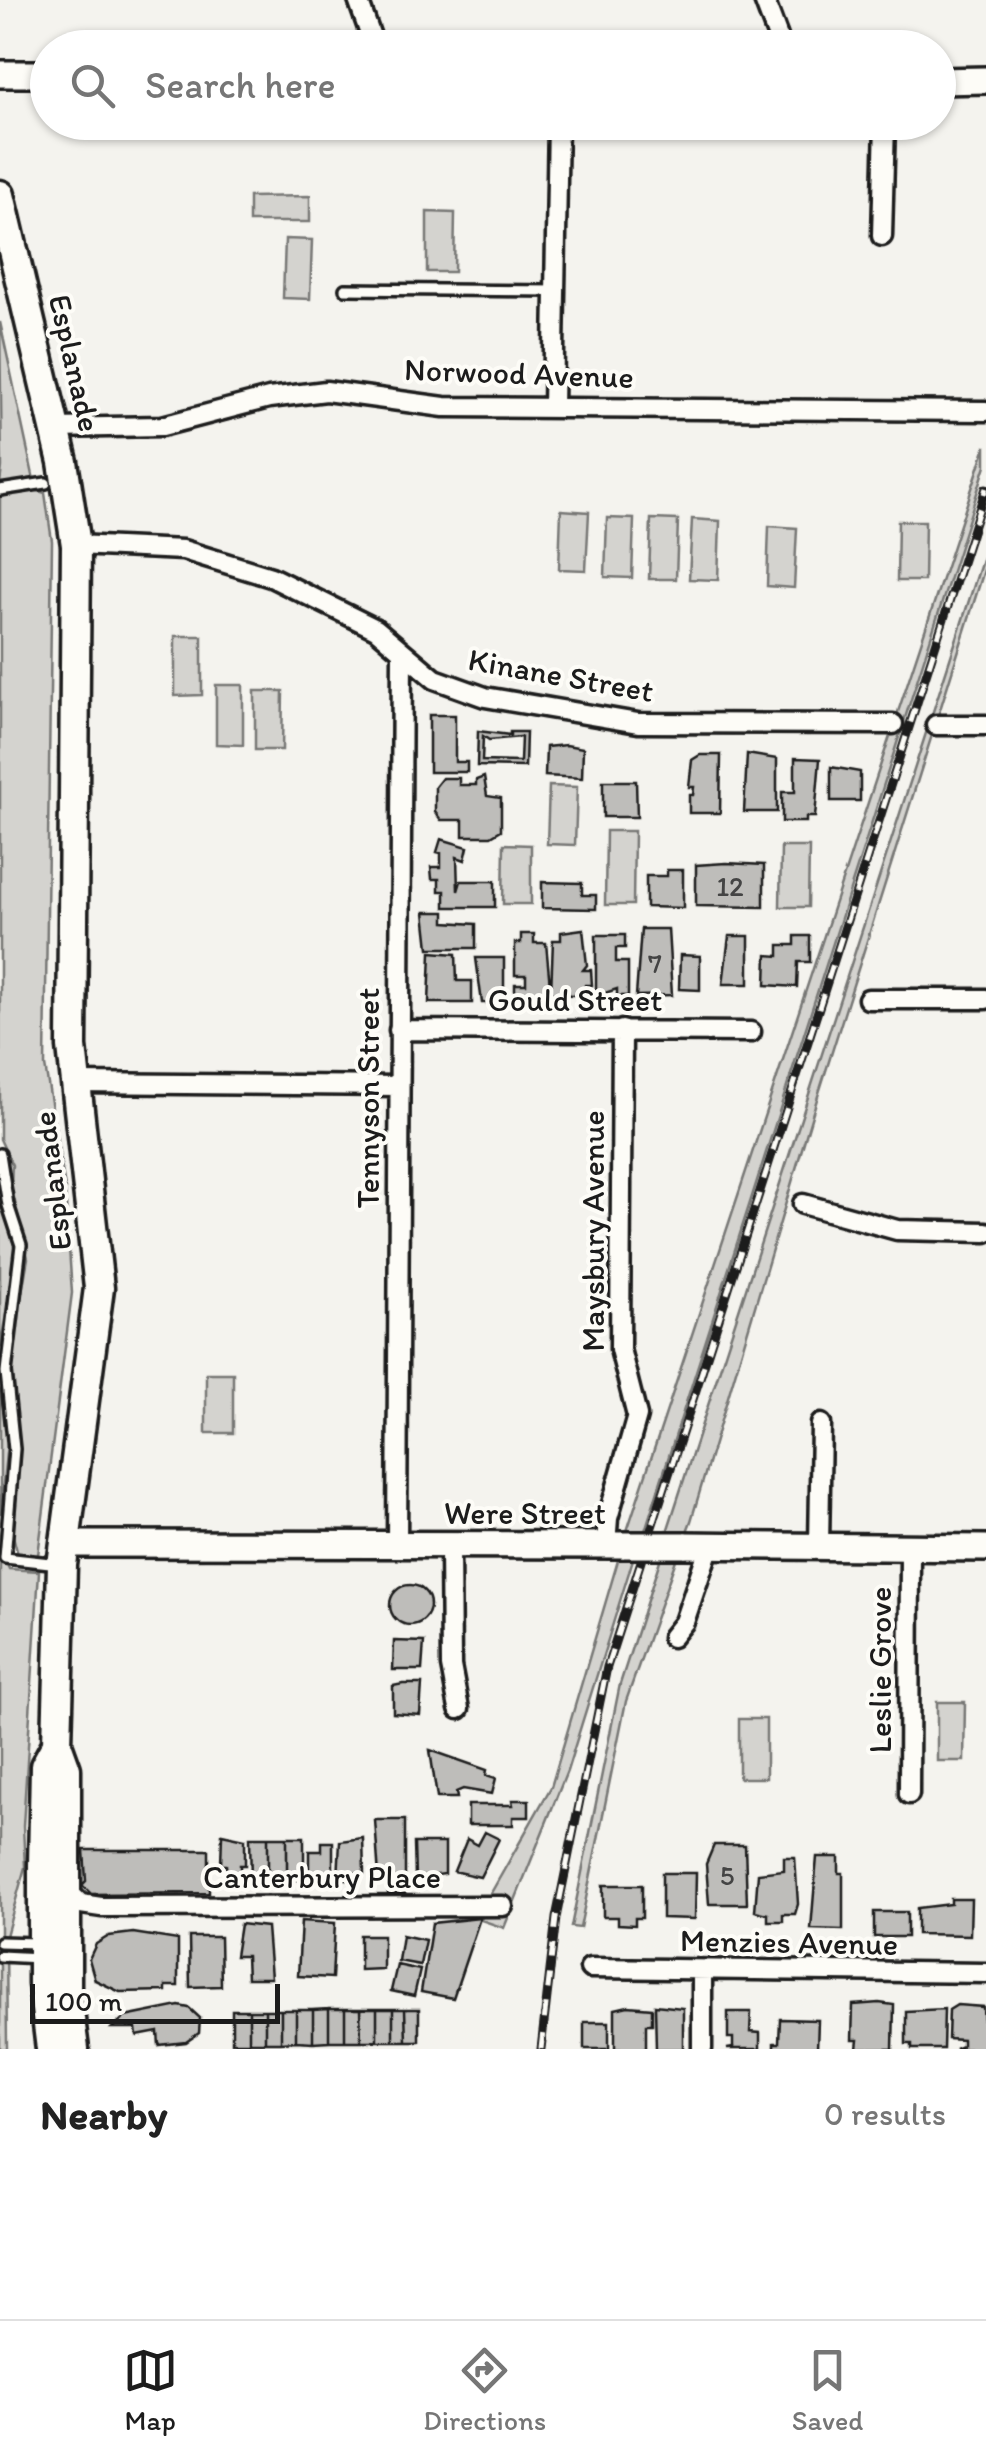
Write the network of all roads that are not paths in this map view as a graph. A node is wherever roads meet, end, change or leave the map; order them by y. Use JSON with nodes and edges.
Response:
{"nodes":[{"id":1,"x":358,"y":0,"type":"edge"},
{"id":2,"x":764,"y":0,"type":"edge"},
{"id":3,"x":369,"y":30,"type":"edge"},
{"id":4,"x":775,"y":30,"type":"edge"},
{"id":5,"x":0,"y":74,"type":"edge"},
{"id":6,"x":30,"y":74,"type":"edge"},
{"id":7,"x":956,"y":81,"type":"edge"},
{"id":8,"x":983,"y":81,"type":"edge"},
{"id":9,"x":558,"y":140,"type":"edge"},
{"id":10,"x":885,"y":140,"type":"edge"},
{"id":11,"x":0,"y":195,"type":"edge"},
{"id":12,"x":882,"y":236,"type":"dead end"},
{"id":13,"x":345,"y":289,"type":"dead end"},
{"id":14,"x":556,"y":291,"type":"junction"},
{"id":15,"x":553,"y":407,"type":"junction"},
{"id":16,"x":986,"y":411,"type":"edge"},
{"id":17,"x":55,"y":428,"type":"junction"},
{"id":18,"x":46,"y":483,"type":"dead end"},
{"id":19,"x":0,"y":490,"type":"edge"},
{"id":20,"x":76,"y":545,"type":"junction"},
{"id":21,"x":402,"y":651,"type":"junction"},
{"id":22,"x":893,"y":724,"type":"dead end"},
{"id":23,"x":936,"y":725,"type":"dead end"},
{"id":24,"x":986,"y":725,"type":"edge"},
{"id":25,"x":868,"y":998,"type":"dead end"},
{"id":26,"x":986,"y":999,"type":"edge"},
{"id":27,"x":399,"y":1030,"type":"junction"},
{"id":28,"x":622,"y":1030,"type":"junction"},
{"id":29,"x":751,"y":1032,"type":"dead end"},
{"id":30,"x":75,"y":1083,"type":"junction"},
{"id":31,"x":398,"y":1086,"type":"junction"},
{"id":32,"x":0,"y":1154,"type":"edge"},
{"id":33,"x":803,"y":1204,"type":"dead end"},
{"id":34,"x":986,"y":1232,"type":"edge"},
{"id":35,"x":821,"y":1424,"type":"dead end"},
{"id":36,"x":615,"y":1545,"type":"junction"},
{"id":37,"x":710,"y":1545,"type":"junction"},
{"id":38,"x":397,"y":1546,"type":"junction"},
{"id":39,"x":450,"y":1546,"type":"junction"},
{"id":40,"x":819,"y":1546,"type":"junction"},
{"id":41,"x":910,"y":1547,"type":"junction"},
{"id":42,"x":986,"y":1548,"type":"edge"},
{"id":43,"x":63,"y":1554,"type":"junction"},
{"id":44,"x":672,"y":1637,"type":"dead end"},
{"id":45,"x":458,"y":1709,"type":"dead end"},
{"id":46,"x":56,"y":1744,"type":"junction"},
{"id":47,"x":910,"y":1794,"type":"dead end"},
{"id":48,"x":65,"y":1890,"type":"junction"},
{"id":49,"x":503,"y":1906,"type":"dead end"},
{"id":50,"x":141,"y":1908,"type":"junction"},
{"id":51,"x":0,"y":1942,"type":"edge"},
{"id":52,"x":57,"y":1946,"type":"junction"},
{"id":53,"x":0,"y":1956,"type":"edge"},
{"id":54,"x":590,"y":1968,"type":"dead end"},
{"id":55,"x":702,"y":1970,"type":"junction"},
{"id":56,"x":986,"y":1973,"type":"edge"},
{"id":57,"x":55,"y":2030,"type":"edge"},
{"id":58,"x":74,"y":2049,"type":"edge"},
{"id":59,"x":702,"y":2049,"type":"edge"}],
"edges":[{"from":1,"to":3,"type":"street"},
{"from":2,"to":4,"type":"street"},
{"from":5,"to":6,"type":"street"},
{"from":7,"to":8,"type":"street"},
{"from":9,"to":14,"type":"street"},
{"from":10,"to":12,"type":"street"},
{"from":11,"to":17,"type":"main road","name":"Esplanade"},
{"from":13,"to":14,"type":"lane"},
{"from":14,"to":15,"type":"street"},
{"from":15,"to":16,"type":"street","name":"Norwood Avenue"},
{"from":15,"to":17,"type":"street","name":"Norwood Avenue"},
{"from":17,"to":20,"type":"main road","name":"Esplanade"},
{"from":18,"to":19,"type":"lane"},
{"from":20,"to":21,"type":"street","name":"Kinane Street"},
{"from":20,"to":30,"type":"main road","name":"Esplanade"},
{"from":21,"to":22,"type":"street","name":"Kinane Street"},
{"from":21,"to":27,"type":"street","name":"Tennyson Street"},
{"from":23,"to":24,"type":"street"},
{"from":25,"to":26,"type":"street"},
{"from":27,"to":28,"type":"street","name":"Gould Street"},
{"from":27,"to":31,"type":"street","name":"Tennyson Street"},
{"from":28,"to":29,"type":"street","name":"Gould Street"},
{"from":28,"to":36,"type":"street","name":"Maysbury Avenue"},
{"from":30,"to":31,"type":"street"},
{"from":30,"to":43,"type":"main road","name":"Esplanade"},
{"from":31,"to":38,"type":"street","name":"Tennyson Street"},
{"from":32,"to":43,"type":"lane"},
{"from":33,"to":34,"type":"street"},
{"from":35,"to":40,"type":"street"},
{"from":36,"to":37,"type":"street","name":"Were Street","bridge":true},
{"from":36,"to":39,"type":"street","name":"Were Street"},
{"from":37,"to":40,"type":"street","name":"Were Street"},
{"from":37,"to":44,"type":"street"},
{"from":38,"to":39,"type":"street","name":"Were Street"},
{"from":38,"to":43,"type":"street","name":"Were Street"},
{"from":39,"to":45,"type":"street"},
{"from":40,"to":41,"type":"street","name":"Were Street"},
{"from":41,"to":42,"type":"street","name":"Were Street"},
{"from":41,"to":47,"type":"street","name":"Leslie Grove"},
{"from":43,"to":46,"type":"main road","name":"Esplanade"},
{"from":46,"to":48,"type":"main road","name":"Esplanade"},
{"from":46,"to":52,"type":"main road","name":"Esplanade"},
{"from":48,"to":50,"type":"street","name":"Canterbury Place"},
{"from":48,"to":52,"type":"main road","name":"Esplanade"},
{"from":49,"to":50,"type":"street","name":"Canterbury Place"},
{"from":50,"to":52,"type":"street","name":"Canterbury Place"},
{"from":51,"to":52,"type":"lane"},
{"from":52,"to":53,"type":"lane"},
{"from":52,"to":57,"type":"main road","name":"Esplanade"},
{"from":54,"to":55,"type":"street","name":"Menzies Avenue"},
{"from":55,"to":56,"type":"street","name":"Menzies Avenue"},
{"from":55,"to":59,"type":"street"},
{"from":57,"to":58,"type":"main road","name":"Esplanade"}]}
